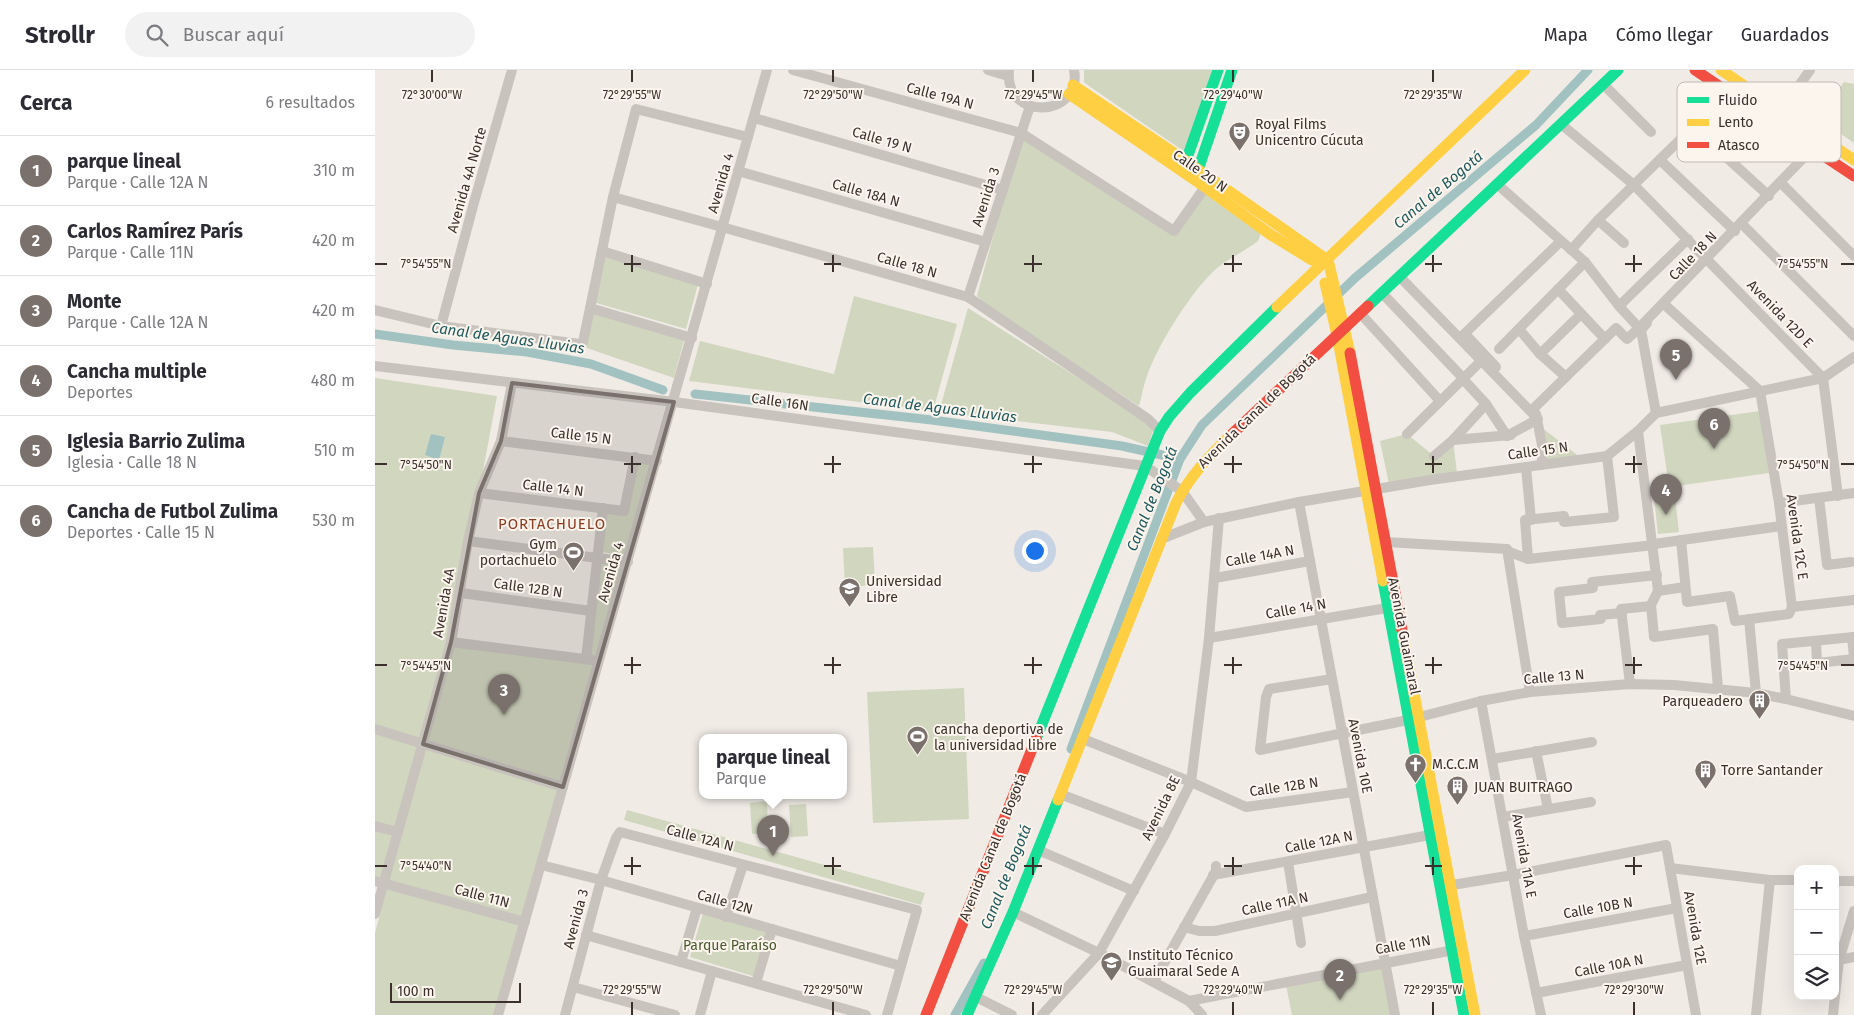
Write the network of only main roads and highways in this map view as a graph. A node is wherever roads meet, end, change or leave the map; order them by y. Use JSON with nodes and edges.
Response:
{"nodes":[{"id":1,"x":1218,"y":70,"type":"edge"},
{"id":2,"x":1232,"y":70,"type":"edge"},
{"id":3,"x":1525,"y":70,"type":"edge"},
{"id":4,"x":1618,"y":70,"type":"edge"},
{"id":5,"x":1695,"y":70,"type":"edge"},
{"id":6,"x":1721,"y":70,"type":"edge"},
{"id":7,"x":1711,"y":82,"type":"edge"},
{"id":8,"x":1739,"y":82,"type":"edge"},
{"id":9,"x":1841,"y":151,"type":"edge"},
{"id":10,"x":1854,"y":160,"type":"edge"},
{"id":11,"x":1186,"y":161,"type":"junction"},
{"id":12,"x":1834,"y":162,"type":"edge"},
{"id":13,"x":1198,"y":170,"type":"junction"},
{"id":14,"x":1854,"y":176,"type":"edge"},
{"id":15,"x":1324,"y":265,"type":"junction"},
{"id":16,"x":1340,"y":327,"type":"junction"},
{"id":17,"x":1371,"y":490,"type":"junction"},
{"id":18,"x":1414,"y":719,"type":"junction"},
{"id":19,"x":1445,"y":886,"type":"junction"},
{"id":20,"x":1457,"y":949,"type":"junction"},
{"id":21,"x":926,"y":1015,"type":"edge"},
{"id":22,"x":967,"y":1015,"type":"edge"},
{"id":23,"x":1464,"y":1015,"type":"edge"},
{"id":24,"x":1475,"y":1015,"type":"edge"}],
"edges":[{"from":1,"to":11,"type":"main road"},
{"from":2,"to":13,"type":"main road"},
{"from":3,"to":15,"type":"main road","name":"Avenida Canal de Bogotá"},
{"from":4,"to":16,"type":"main road","name":"Avenida Canal de Bogotá"},
{"from":5,"to":7,"type":"main road"},
{"from":6,"to":8,"type":"main road"},
{"from":9,"to":10,"type":"main road"},
{"from":11,"to":13,"type":"main road","name":"Calle 20 N"},
{"from":11,"to":15,"type":"main road","name":"Calle 20 N"},
{"from":12,"to":14,"type":"main road"},
{"from":13,"to":15,"type":"main road","name":"Calle 20 N"},
{"from":15,"to":16,"type":"main road","name":"Avenida Guaimaral"},
{"from":15,"to":21,"type":"main road","name":"Avenida Canal de Bogotá"},
{"from":16,"to":17,"type":"main road","name":"Avenida Guaimaral"},
{"from":16,"to":22,"type":"main road","name":"Avenida Canal de Bogotá"},
{"from":17,"to":18,"type":"main road","name":"Avenida Guaimaral"},
{"from":17,"to":18,"type":"main road","name":"Avenida Guaimaral"},
{"from":18,"to":19,"type":"main road","name":"Avenida Guaimaral"},
{"from":18,"to":19,"type":"main road","name":"Avenida Guaimaral"},
{"from":19,"to":20,"type":"main road","name":"Avenida Guaimaral"},
{"from":20,"to":23,"type":"main road","name":"Avenida Guaimaral"},
{"from":20,"to":24,"type":"main road","name":"Avenida Guaimaral"}]}
